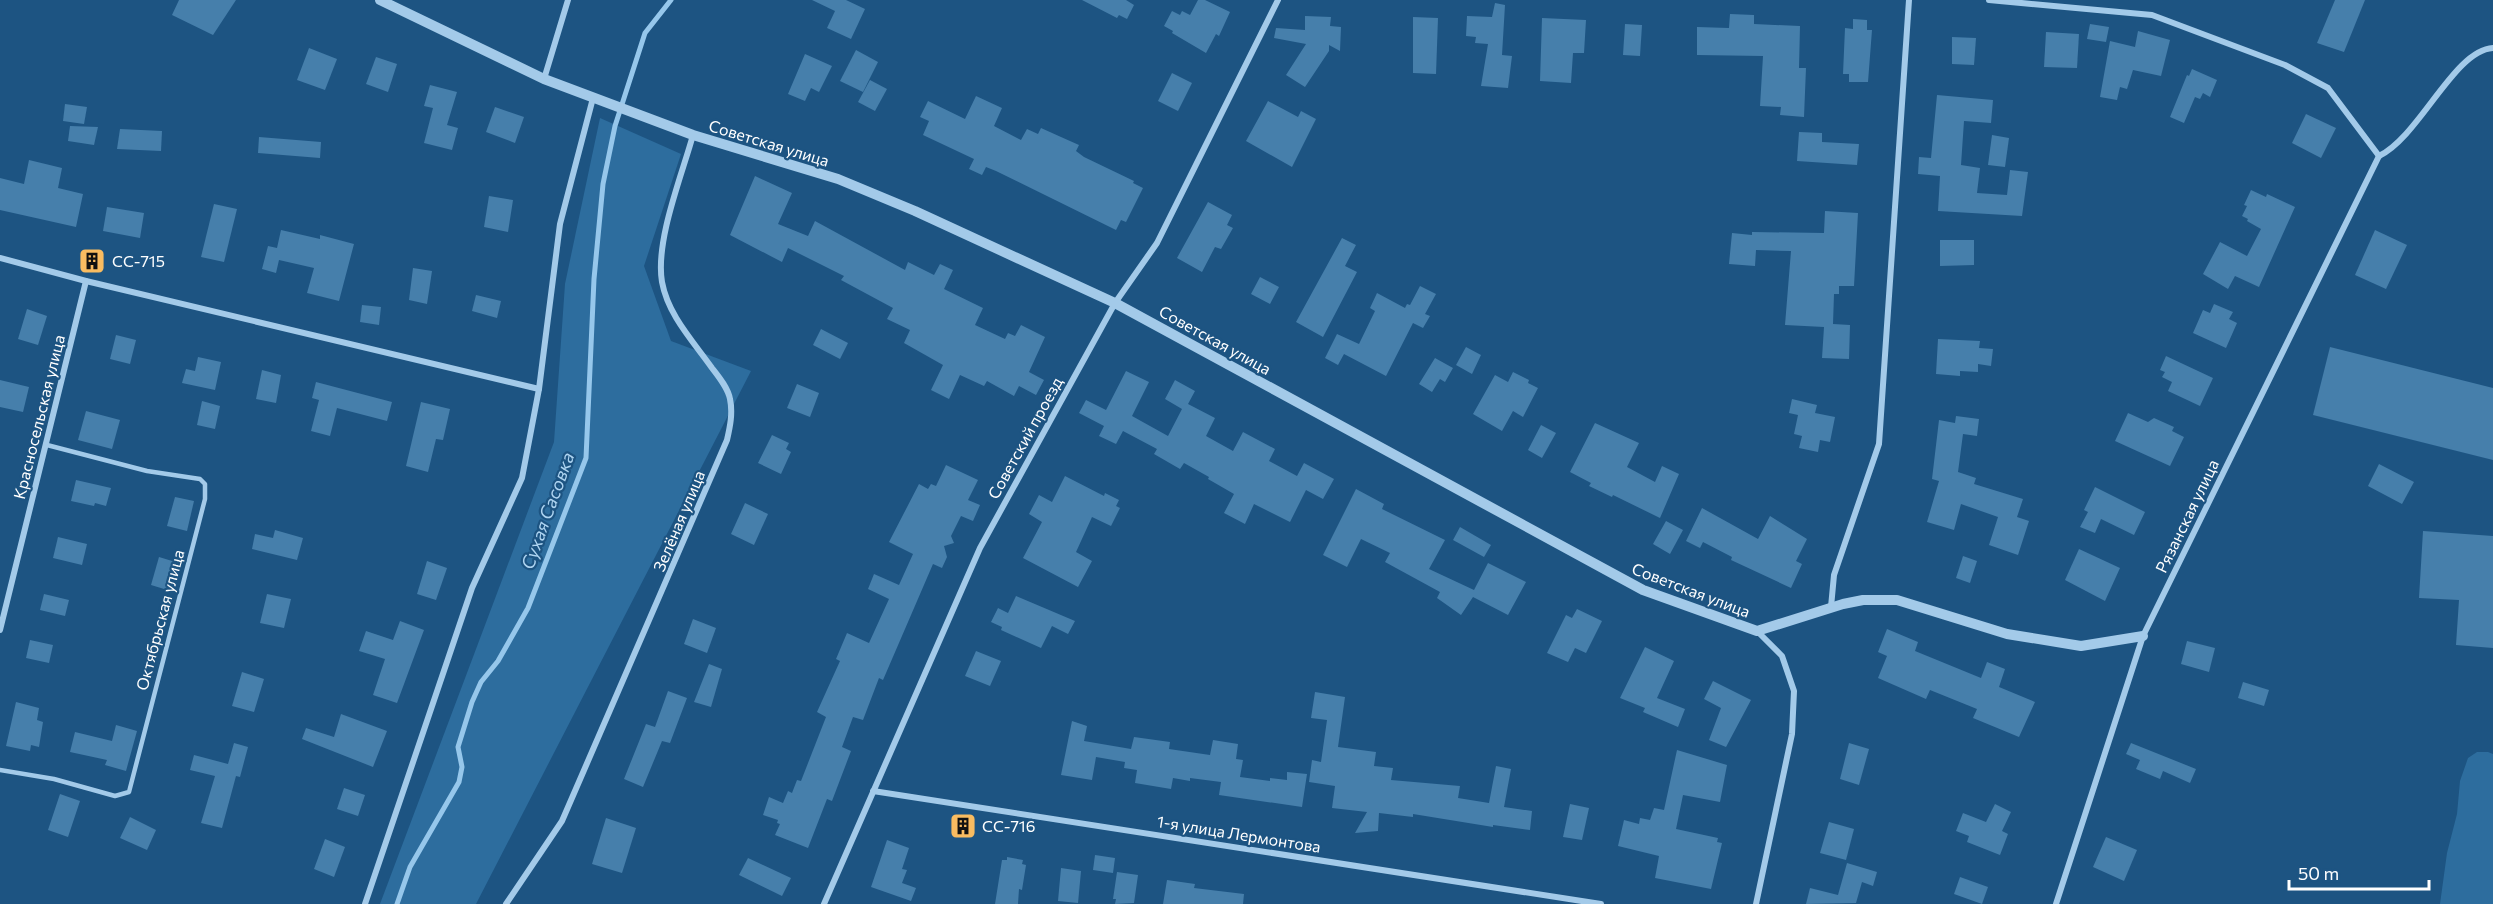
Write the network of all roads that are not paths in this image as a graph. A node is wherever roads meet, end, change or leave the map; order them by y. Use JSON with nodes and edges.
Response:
{"nodes":[{"id":1,"x":380,"y":0,"type":"edge"},
{"id":2,"x":568,"y":0,"type":"edge"},
{"id":3,"x":1278,"y":0,"type":"edge"},
{"id":4,"x":1909,"y":0,"type":"edge"},
{"id":5,"x":1989,"y":0,"type":"edge"},
{"id":6,"x":2493,"y":48,"type":"edge"},
{"id":7,"x":544,"y":79,"type":"junction"},
{"id":8,"x":597,"y":100,"type":"junction"},
{"id":9,"x":693,"y":135,"type":"junction"},
{"id":10,"x":2379,"y":156,"type":"junction"},
{"id":11,"x":0,"y":258,"type":"edge"},
{"id":12,"x":86,"y":281,"type":"junction"},
{"id":13,"x":1115,"y":303,"type":"junction"},
{"id":14,"x":539,"y":389,"type":"junction"},
{"id":15,"x":47,"y":445,"type":"junction"},
{"id":16,"x":1831,"y":608,"type":"junction"},
{"id":17,"x":0,"y":630,"type":"edge"},
{"id":18,"x":1757,"y":631,"type":"junction"},
{"id":19,"x":2143,"y":636,"type":"junction"},
{"id":20,"x":0,"y":770,"type":"edge"},
{"id":21,"x":873,"y":791,"type":"junction"},
{"id":22,"x":365,"y":904,"type":"edge"},
{"id":23,"x":506,"y":904,"type":"edge"},
{"id":24,"x":824,"y":904,"type":"edge"},
{"id":25,"x":1601,"y":904,"type":"edge"},
{"id":26,"x":1756,"y":904,"type":"edge"},
{"id":27,"x":2056,"y":904,"type":"edge"}],
"edges":[{"from":1,"to":7,"type":"street"},
{"from":2,"to":7,"type":"street"},
{"from":3,"to":13,"type":"street","name":"Советский проезд"},
{"from":4,"to":16,"type":"street"},
{"from":5,"to":10,"type":"street"},
{"from":6,"to":10,"type":"street"},
{"from":7,"to":8,"type":"street"},
{"from":8,"to":9,"type":"street","name":"Советская улица"},
{"from":8,"to":14,"type":"street"},
{"from":9,"to":13,"type":"street","name":"Советская улица"},
{"from":9,"to":23,"type":"street","name":"Зелёная улица"},
{"from":10,"to":19,"type":"street","name":"Рязанская улица"},
{"from":11,"to":12,"type":"street"},
{"from":12,"to":14,"type":"street"},
{"from":12,"to":15,"type":"street","name":"Красносельская улица"},
{"from":13,"to":18,"type":"street","name":"Советская улица"},
{"from":13,"to":21,"type":"street","name":"Советский проезд"},
{"from":14,"to":22,"type":"street"},
{"from":15,"to":17,"type":"street","name":"Красносельская улица"},
{"from":15,"to":20,"type":"lane","name":"Октябрьская улица"},
{"from":16,"to":18,"type":"street","name":"Советская улица"},
{"from":16,"to":19,"type":"street","name":"Советская улица"},
{"from":18,"to":26,"type":"street","name":"Советская улица"},
{"from":19,"to":27,"type":"street","name":"Рязанская улица"},
{"from":21,"to":24,"type":"street","name":"Советский проезд"},
{"from":21,"to":25,"type":"street","name":"1-я улица Лермонтова"}]}
